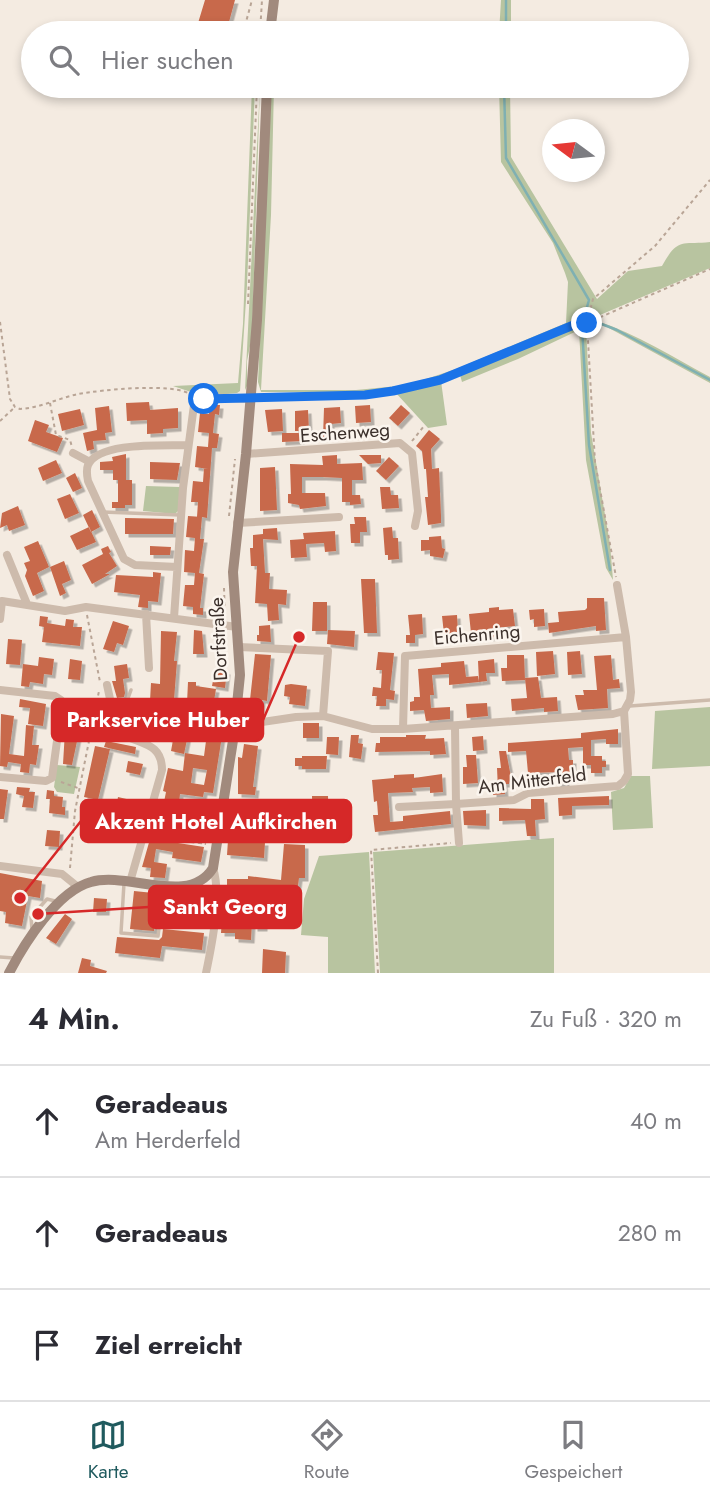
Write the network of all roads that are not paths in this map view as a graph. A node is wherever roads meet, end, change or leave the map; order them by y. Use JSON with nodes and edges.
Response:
{"nodes":[{"id":1,"x":274,"y":0,"type":"edge"},
{"id":2,"x":271,"y":21,"type":"edge"},
{"id":3,"x":266,"y":98,"type":"edge"},
{"id":4,"x":250,"y":399,"type":"junction"},
{"id":5,"x":188,"y":445,"type":"junction"},
{"id":6,"x":241,"y":452,"type":"junction"},
{"id":7,"x":73,"y":453,"type":"road end"},
{"id":8,"x":90,"y":462,"type":"junction"},
{"id":9,"x":101,"y":512,"type":"junction"},
{"id":10,"x":181,"y":515,"type":"junction"},
{"id":11,"x":339,"y":517,"type":"dead end"},
{"id":12,"x":233,"y":520,"type":"junction"},
{"id":13,"x":415,"y":526,"type":"dead end"},
{"id":14,"x":7,"y":555,"type":"dead end"},
{"id":15,"x":177,"y":567,"type":"junction"},
{"id":16,"x":617,"y":585,"type":"road end"},
{"id":17,"x":27,"y":604,"type":"junction"},
{"id":18,"x":146,"y":614,"type":"junction"},
{"id":19,"x":174,"y":618,"type":"junction"},
{"id":20,"x":0,"y":619,"type":"edge"},
{"id":21,"x":231,"y":626,"type":"junction"},
{"id":22,"x":626,"y":637,"type":"junction"},
{"id":23,"x":239,"y":647,"type":"junction"},
{"id":24,"x":149,"y":668,"type":"dead end"},
{"id":25,"x":107,"y":685,"type":"dead end"},
{"id":26,"x":0,"y":690,"type":"edge"},
{"id":27,"x":131,"y":690,"type":"dead end"},
{"id":28,"x":710,"y":700,"type":"edge"},
{"id":29,"x":111,"y":704,"type":"junction"},
{"id":30,"x":626,"y":709,"type":"junction"},
{"id":31,"x":323,"y":716,"type":"junction"},
{"id":32,"x":235,"y":726,"type":"junction"},
{"id":33,"x":455,"y":727,"type":"junction"},
{"id":34,"x":403,"y":729,"type":"junction"},
{"id":35,"x":0,"y":777,"type":"edge"},
{"id":36,"x":456,"y":804,"type":"junction"},
{"id":37,"x":399,"y":807,"type":"dead end"},
{"id":38,"x":90,"y":813,"type":"dead end"},
{"id":39,"x":147,"y":824,"type":"junction"},
{"id":40,"x":459,"y":843,"type":"road end"},
{"id":41,"x":0,"y":866,"type":"edge"},
{"id":42,"x":213,"y":868,"type":"junction"},
{"id":43,"x":205,"y":879,"type":"junction"},
{"id":44,"x":127,"y":882,"type":"junction"},
{"id":45,"x":76,"y":885,"type":"junction"},
{"id":46,"x":215,"y":895,"type":"junction"},
{"id":47,"x":159,"y":928,"type":"dead end"},
{"id":48,"x":0,"y":957,"type":"edge"},
{"id":49,"x":16,"y":959,"type":"junction"},
{"id":50,"x":9,"y":973,"type":"edge"},
{"id":51,"x":206,"y":973,"type":"edge"}],
"edges":[{"from":1,"to":2,"type":"street"},
{"from":3,"to":4,"type":"street","name":"Dorfstraße"},
{"from":4,"to":5,"type":"street"},
{"from":4,"to":6,"type":"street","name":"Dorfstraße"},
{"from":5,"to":8,"type":"street"},
{"from":5,"to":10,"type":"street"},
{"from":6,"to":12,"type":"street","name":"Dorfstraße"},
{"from":6,"to":13,"type":"street","name":"Eschenweg"},
{"from":7,"to":8,"type":"street"},
{"from":8,"to":9,"type":"street"},
{"from":9,"to":10,"type":"lane"},
{"from":9,"to":15,"type":"street"},
{"from":10,"to":15,"type":"street"},
{"from":11,"to":12,"type":"street"},
{"from":12,"to":21,"type":"street","name":"Dorfstraße"},
{"from":14,"to":17,"type":"street"},
{"from":15,"to":19,"type":"street"},
{"from":16,"to":22,"type":"street"},
{"from":17,"to":18,"type":"street"},
{"from":17,"to":20,"type":"street"},
{"from":18,"to":19,"type":"street"},
{"from":18,"to":24,"type":"street"},
{"from":19,"to":21,"type":"street"},
{"from":21,"to":23,"type":"street","name":"Dorfstraße"},
{"from":22,"to":30,"type":"street"},
{"from":22,"to":34,"type":"street","name":"Eichenring"},
{"from":23,"to":31,"type":"street"},
{"from":23,"to":32,"type":"street","name":"Dorfstraße"},
{"from":25,"to":29,"type":"street"},
{"from":26,"to":35,"type":"street"},
{"from":27,"to":29,"type":"lane"},
{"from":28,"to":30,"type":"lane"},
{"from":29,"to":39,"type":"street"},
{"from":30,"to":33,"type":"street"},
{"from":30,"to":36,"type":"street","name":"Am Mitterfeld"},
{"from":31,"to":32,"type":"street"},
{"from":31,"to":34,"type":"street"},
{"from":32,"to":42,"type":"street","name":"Dorfstraße"},
{"from":33,"to":34,"type":"street"},
{"from":33,"to":36,"type":"street","name":"Am Mitterfeld"},
{"from":36,"to":37,"type":"street","name":"Am Mitterfeld"},
{"from":36,"to":40,"type":"street","name":"Am Mitterfeld"},
{"from":38,"to":39,"type":"lane"},
{"from":39,"to":44,"type":"street"},
{"from":41,"to":45,"type":"street"},
{"from":42,"to":43,"type":"street","name":"Dorfstraße"},
{"from":42,"to":46,"type":"street"},
{"from":43,"to":44,"type":"street"},
{"from":43,"to":46,"type":"street"},
{"from":44,"to":45,"type":"street"},
{"from":44,"to":47,"type":"lane"},
{"from":45,"to":49,"type":"street"},
{"from":46,"to":51,"type":"street"},
{"from":48,"to":49,"type":"lane"},
{"from":49,"to":50,"type":"street"}]}
